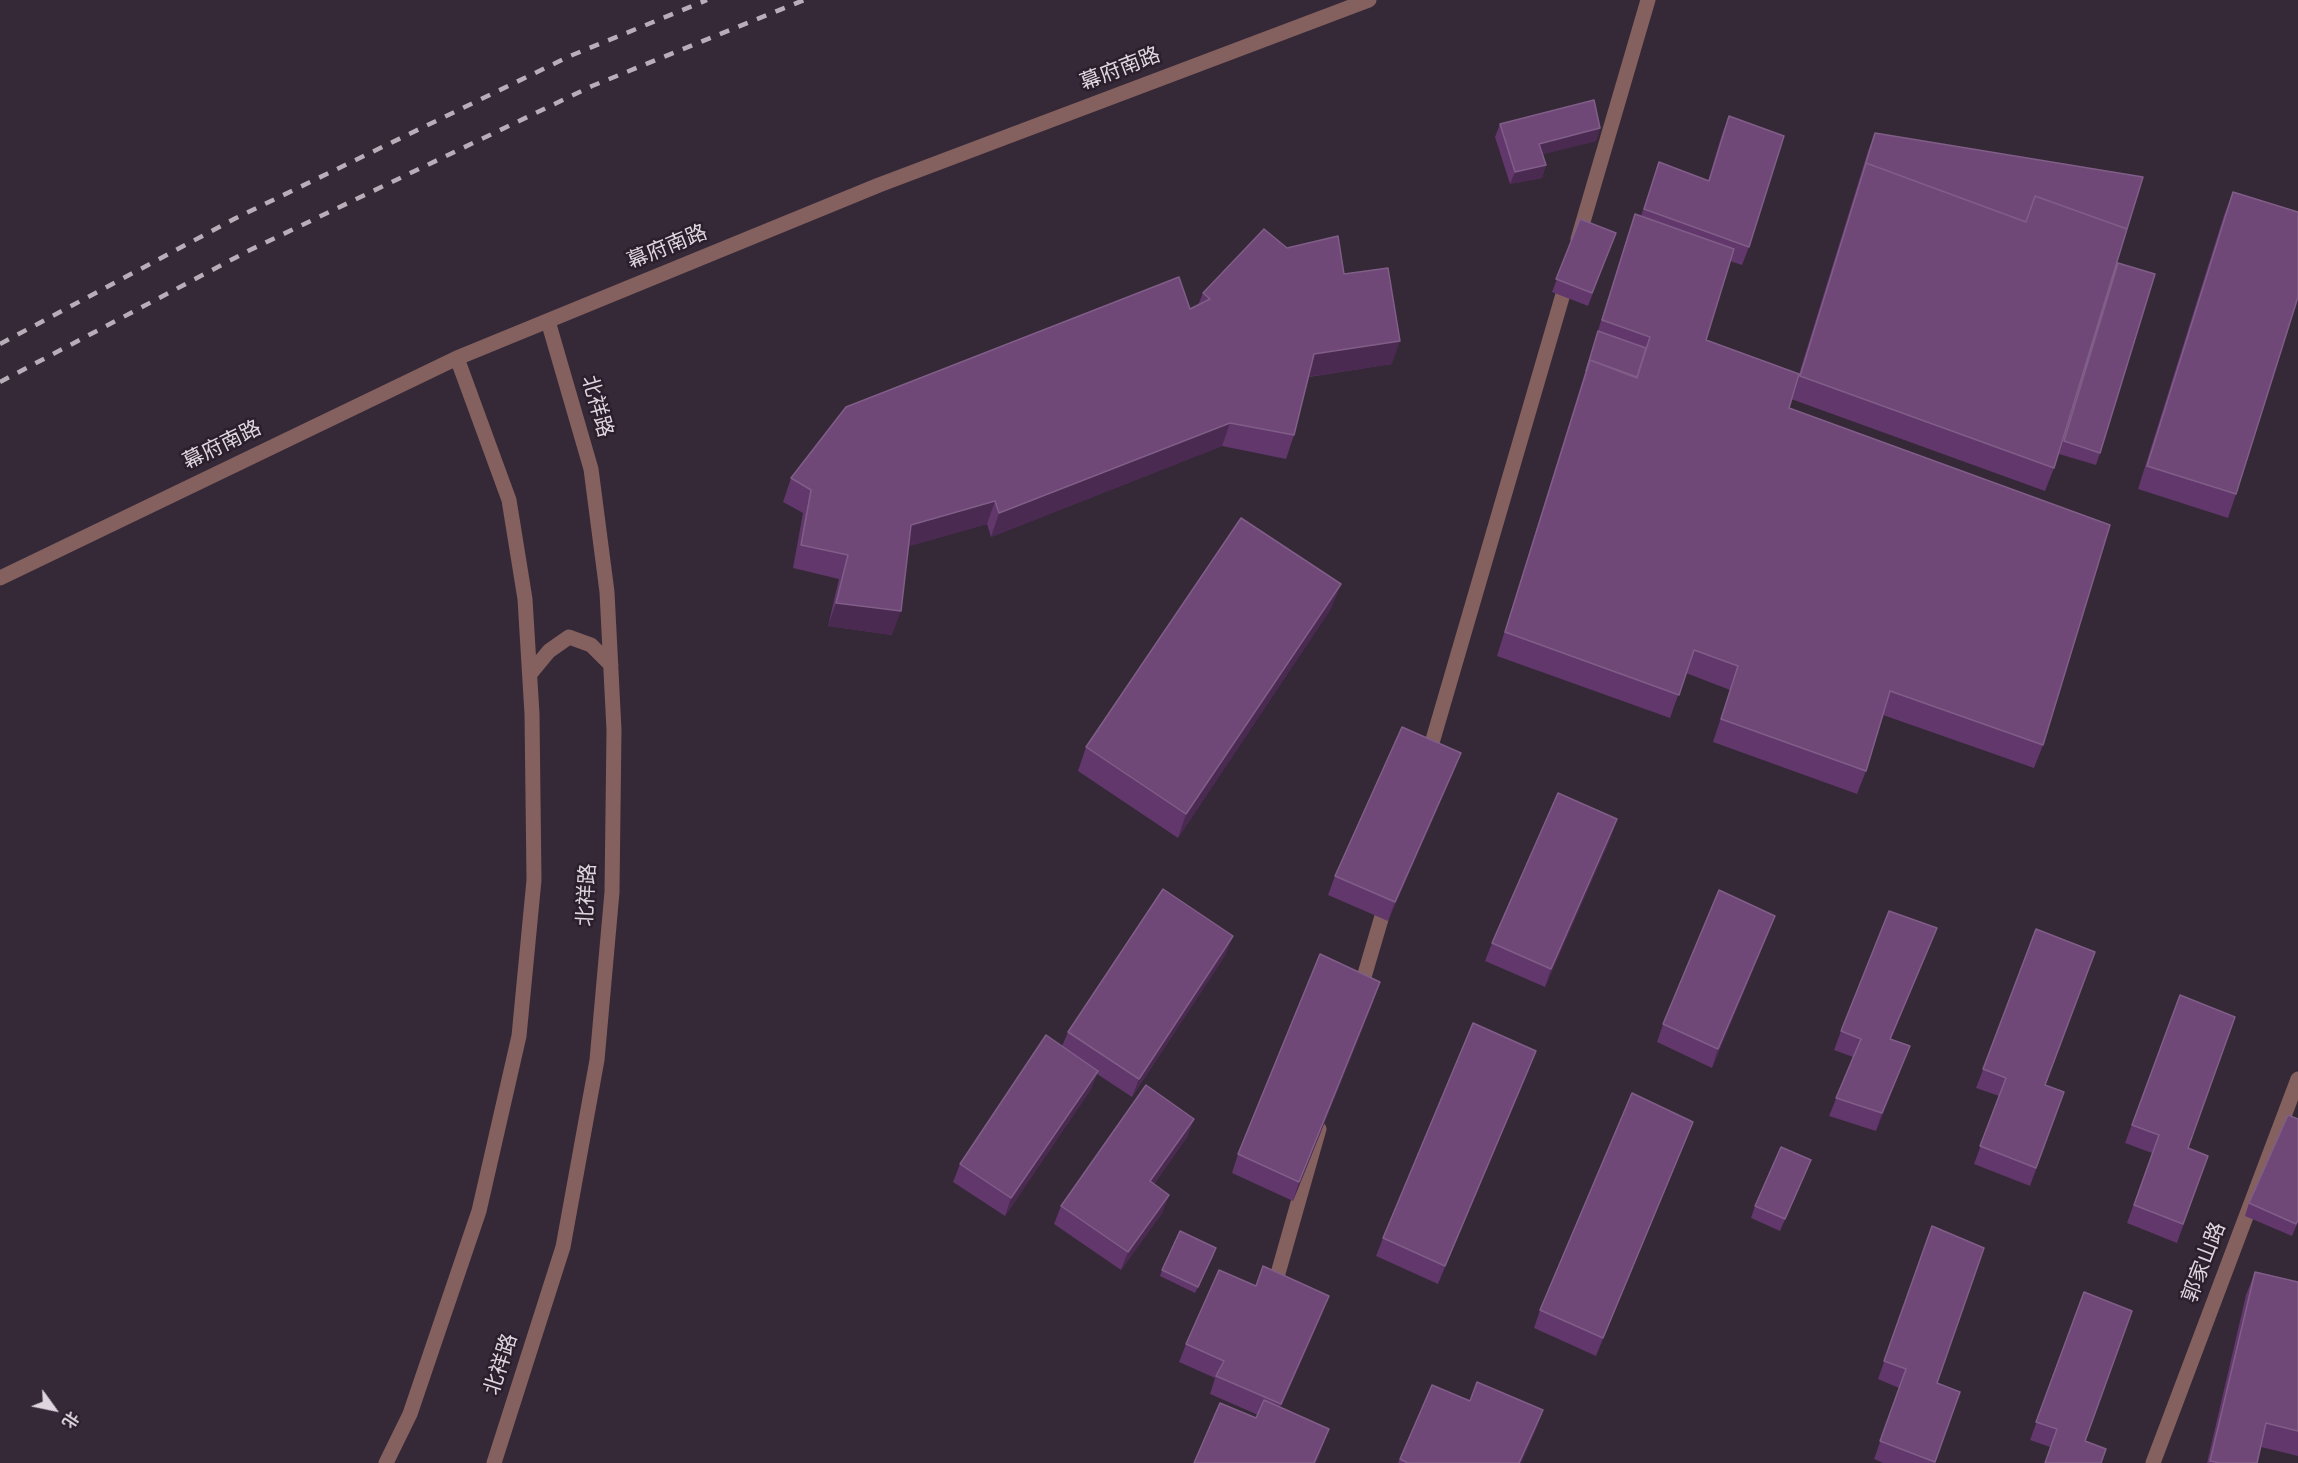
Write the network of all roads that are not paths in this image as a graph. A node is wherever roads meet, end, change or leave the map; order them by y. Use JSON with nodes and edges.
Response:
{"nodes":[{"id":1,"x":1369,"y":0,"type":"edge"},
{"id":2,"x":1648,"y":0,"type":"edge"},
{"id":3,"x":548,"y":321,"type":"junction"},
{"id":4,"x":457,"y":358,"type":"junction"},
{"id":5,"x":0,"y":578,"type":"edge"},
{"id":6,"x":611,"y":665,"type":"junction"},
{"id":7,"x":530,"y":674,"type":"junction"},
{"id":8,"x":1424,"y":772,"type":"edge"},
{"id":9,"x":1390,"y":887,"type":"edge"},
{"id":10,"x":1353,"y":1014,"type":"edge"},
{"id":11,"x":2298,"y":1079,"type":"edge"},
{"id":12,"x":1323,"y":1117,"type":"edge"},
{"id":13,"x":1269,"y":1302,"type":"edge"},
{"id":14,"x":386,"y":1463,"type":"edge"},
{"id":15,"x":494,"y":1463,"type":"edge"},
{"id":16,"x":2153,"y":1463,"type":"edge"}],
"edges":[{"from":1,"to":3,"type":"street","name":"幕府南路"},
{"from":2,"to":8,"type":"street"},
{"from":3,"to":4,"type":"street","name":"幕府南路"},
{"from":3,"to":6,"type":"street","name":"北祥路"},
{"from":4,"to":5,"type":"street","name":"幕府南路"},
{"from":4,"to":7,"type":"street"},
{"from":6,"to":7,"type":"street"},
{"from":6,"to":15,"type":"street","name":"北祥路"},
{"from":7,"to":14,"type":"street"},
{"from":9,"to":10,"type":"street"},
{"from":11,"to":16,"type":"street","name":"郭家山路"},
{"from":12,"to":13,"type":"street"}]}
